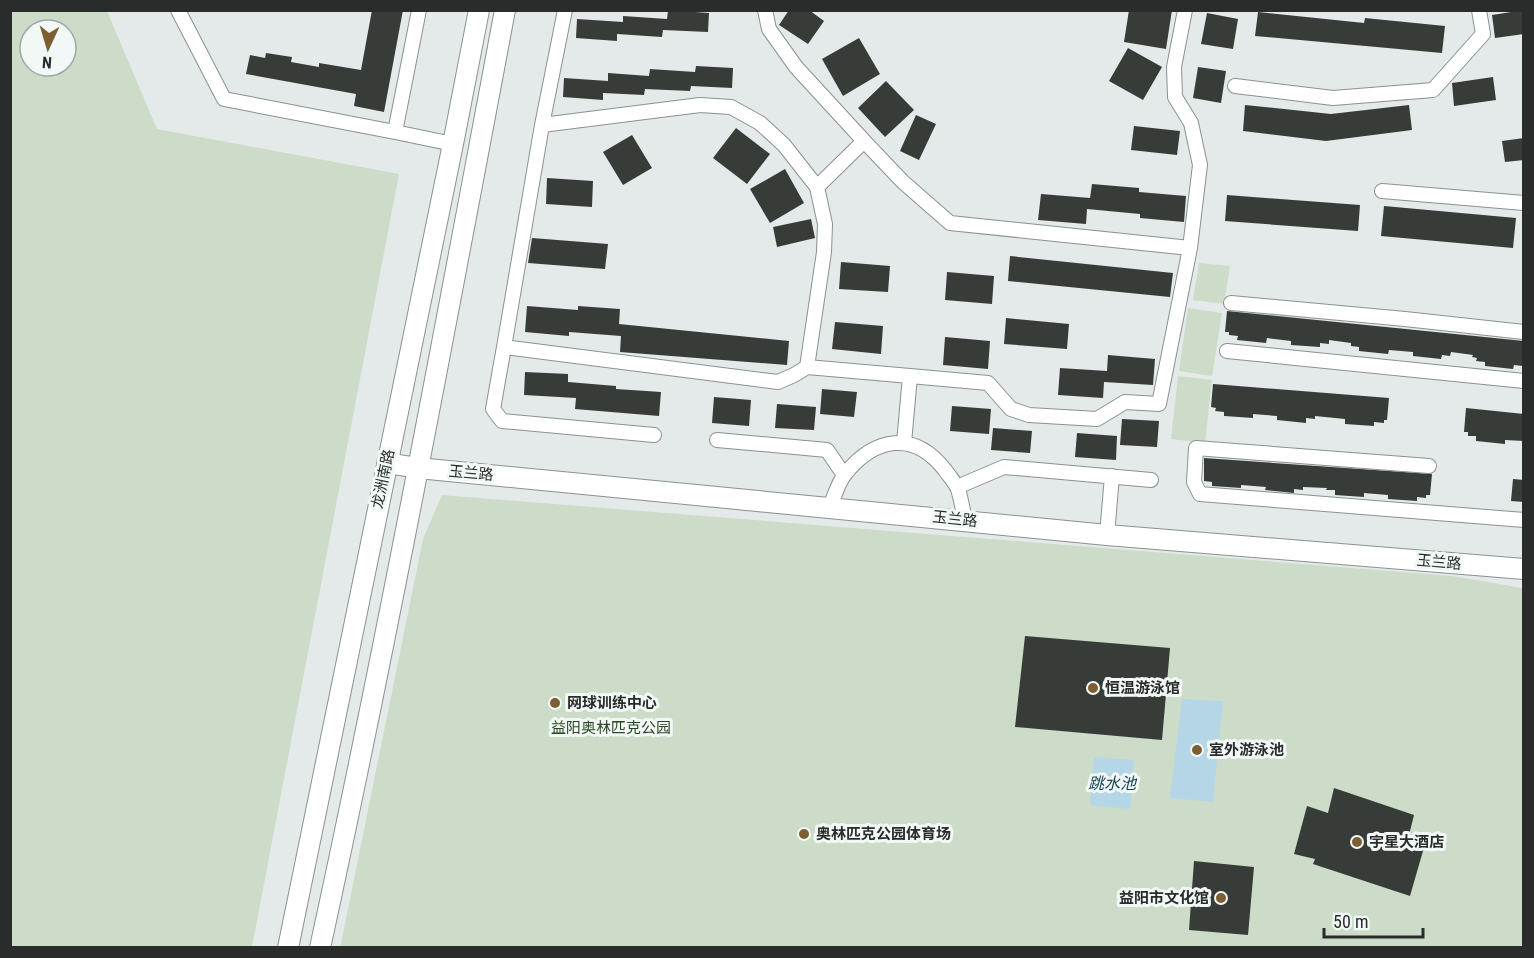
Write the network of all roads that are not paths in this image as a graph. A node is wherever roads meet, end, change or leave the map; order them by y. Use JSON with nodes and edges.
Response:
{"nodes":[{"id":1,"x":178,"y":10,"type":"edge"},
{"id":2,"x":419,"y":10,"type":"edge"},
{"id":3,"x":478,"y":10,"type":"edge"},
{"id":4,"x":505,"y":10,"type":"edge"},
{"id":5,"x":565,"y":10,"type":"edge"},
{"id":6,"x":765,"y":10,"type":"edge"},
{"id":7,"x":1185,"y":10,"type":"edge"},
{"id":8,"x":1479,"y":10,"type":"edge"},
{"id":9,"x":1235,"y":86,"type":"dead end"},
{"id":10,"x":542,"y":125,"type":"junction"},
{"id":11,"x":395,"y":132,"type":"junction"},
{"id":12,"x":864,"y":141,"type":"junction"},
{"id":13,"x":453,"y":144,"type":"junction"},
{"id":14,"x":817,"y":187,"type":"junction"},
{"id":15,"x":1382,"y":191,"type":"dead end"},
{"id":16,"x":1524,"y":203,"type":"edge"},
{"id":17,"x":1190,"y":248,"type":"junction"},
{"id":18,"x":1232,"y":303,"type":"dead end"},
{"id":19,"x":1524,"y":332,"type":"edge"},
{"id":20,"x":504,"y":346,"type":"junction"},
{"id":21,"x":1227,"y":351,"type":"dead end"},
{"id":22,"x":807,"y":367,"type":"junction"},
{"id":23,"x":910,"y":376,"type":"junction"},
{"id":24,"x":1524,"y":381,"type":"edge"},
{"id":25,"x":654,"y":435,"type":"dead end"},
{"id":26,"x":717,"y":440,"type":"dead end"},
{"id":27,"x":904,"y":443,"type":"junction"},
{"id":28,"x":387,"y":463,"type":"junction"},
{"id":29,"x":1429,"y":466,"type":"dead end"},
{"id":30,"x":418,"y":468,"type":"junction"},
{"id":31,"x":844,"y":475,"type":"junction"},
{"id":32,"x":1112,"y":476,"type":"junction"},
{"id":33,"x":1151,"y":480,"type":"dead end"},
{"id":34,"x":957,"y":487,"type":"junction"},
{"id":35,"x":830,"y":507,"type":"junction"},
{"id":36,"x":965,"y":520,"type":"junction"},
{"id":37,"x":1524,"y":520,"type":"edge"},
{"id":38,"x":1107,"y":535,"type":"junction"},
{"id":39,"x":1524,"y":569,"type":"edge"},
{"id":40,"x":288,"y":948,"type":"edge"},
{"id":41,"x":320,"y":948,"type":"edge"}],
"edges":[{"from":1,"to":11,"type":"street"},
{"from":2,"to":11,"type":"street"},
{"from":3,"to":13,"type":"main road","name":"龙洲南路"},
{"from":4,"to":30,"type":"main road"},
{"from":5,"to":10,"type":"street"},
{"from":6,"to":12,"type":"street"},
{"from":7,"to":17,"type":"street"},
{"from":8,"to":9,"type":"street"},
{"from":10,"to":14,"type":"street"},
{"from":10,"to":20,"type":"street"},
{"from":11,"to":13,"type":"street"},
{"from":12,"to":14,"type":"street"},
{"from":12,"to":17,"type":"street"},
{"from":13,"to":28,"type":"main road","name":"龙洲南路"},
{"from":14,"to":22,"type":"street"},
{"from":15,"to":16,"type":"street"},
{"from":17,"to":23,"type":"street"},
{"from":18,"to":19,"type":"street"},
{"from":20,"to":22,"type":"street"},
{"from":20,"to":25,"type":"street"},
{"from":21,"to":24,"type":"street"},
{"from":22,"to":23,"type":"street"},
{"from":23,"to":27,"type":"street"},
{"from":26,"to":31,"type":"street"},
{"from":27,"to":31,"type":"street"},
{"from":27,"to":34,"type":"street"},
{"from":28,"to":30,"type":"main road","name":"玉兰路"},
{"from":28,"to":40,"type":"main road","name":"龙洲南路"},
{"from":29,"to":37,"type":"street"},
{"from":30,"to":35,"type":"main road","name":"玉兰路"},
{"from":30,"to":41,"type":"main road"},
{"from":31,"to":35,"type":"street"},
{"from":32,"to":33,"type":"street"},
{"from":32,"to":34,"type":"street"},
{"from":32,"to":38,"type":"street"},
{"from":34,"to":36,"type":"street"},
{"from":35,"to":36,"type":"main road","name":"玉兰路"},
{"from":36,"to":38,"type":"main road","name":"玉兰路"},
{"from":38,"to":39,"type":"main road","name":"玉兰路"}]}
